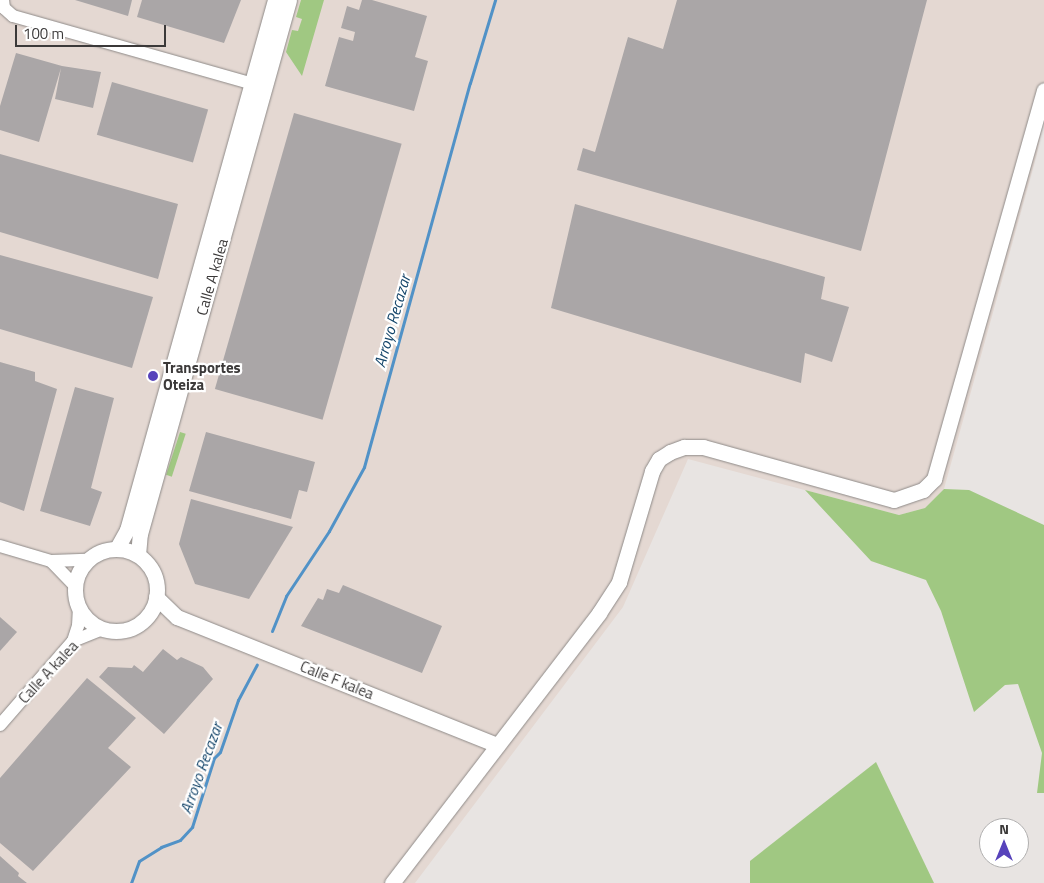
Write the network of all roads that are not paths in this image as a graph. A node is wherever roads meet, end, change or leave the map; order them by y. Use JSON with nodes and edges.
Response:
{"nodes":[{"id":1,"x":275,"y":0,"type":"edge"},
{"id":2,"x":289,"y":0,"type":"edge"},
{"id":3,"x":4,"y":4,"type":"edge"},
{"id":4,"x":258,"y":85,"type":"junction"},
{"id":5,"x":1044,"y":90,"type":"edge"},
{"id":6,"x":0,"y":546,"type":"edge"},
{"id":7,"x":117,"y":548,"type":"junction"},
{"id":8,"x":138,"y":555,"type":"junction"},
{"id":9,"x":87,"y":560,"type":"junction"},
{"id":10,"x":51,"y":561,"type":"junction"},
{"id":11,"x":74,"y":585,"type":"junction"},
{"id":12,"x":156,"y":598,"type":"junction"},
{"id":13,"x":78,"y":608,"type":"junction"},
{"id":14,"x":176,"y":617,"type":"junction"},
{"id":15,"x":146,"y":618,"type":"junction"},
{"id":16,"x":103,"y":629,"type":"junction"},
{"id":17,"x":74,"y":641,"type":"junction"},
{"id":18,"x":0,"y":725,"type":"edge"},
{"id":19,"x":497,"y":745,"type":"junction"},
{"id":20,"x":392,"y":883,"type":"edge"}],
"edges":[{"from":1,"to":4,"type":"street","name":"Calle A kalea"},
{"from":2,"to":4,"type":"street","name":"Calle A kalea"},
{"from":3,"to":4,"type":"street"},
{"from":4,"to":7,"type":"street","name":"Calle A kalea"},
{"from":4,"to":8,"type":"street","name":"Calle A kalea"},
{"from":5,"to":19,"type":"street"},
{"from":6,"to":10,"type":"street"},
{"from":7,"to":8,"type":"street"},
{"from":7,"to":9,"type":"street"},
{"from":8,"to":12,"type":"street"},
{"from":9,"to":10,"type":"street"},
{"from":9,"to":11,"type":"street"},
{"from":10,"to":11,"type":"street"},
{"from":11,"to":13,"type":"street"},
{"from":12,"to":14,"type":"street","name":"Calle F kalea"},
{"from":12,"to":15,"type":"street"},
{"from":13,"to":16,"type":"street"},
{"from":13,"to":17,"type":"street"},
{"from":14,"to":15,"type":"street","name":"Calle F kalea"},
{"from":14,"to":19,"type":"street","name":"Calle F kalea"},
{"from":15,"to":16,"type":"street"},
{"from":16,"to":17,"type":"street","name":"Calle A kalea"},
{"from":17,"to":18,"type":"street","name":"Calle A kalea"},
{"from":19,"to":20,"type":"street"}]}
